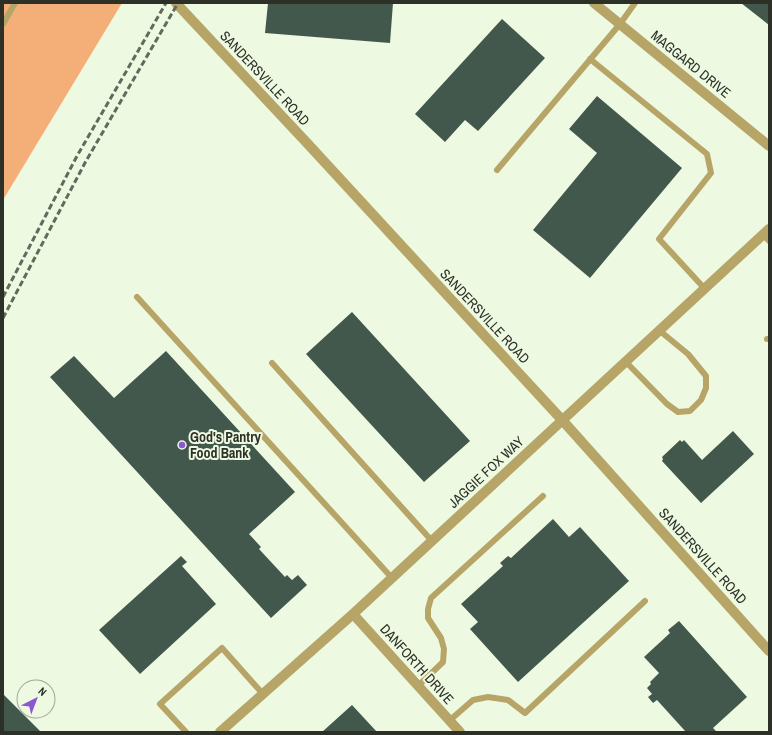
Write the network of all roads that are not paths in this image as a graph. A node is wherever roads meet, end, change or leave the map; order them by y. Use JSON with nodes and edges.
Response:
{"nodes":[{"id":1,"x":14,"y":3,"type":"edge"},
{"id":2,"x":176,"y":3,"type":"edge"},
{"id":3,"x":594,"y":3,"type":"edge"},
{"id":4,"x":635,"y":3,"type":"edge"},
{"id":5,"x":3,"y":24,"type":"edge"},
{"id":6,"x":620,"y":24,"type":"junction"},
{"id":7,"x":590,"y":59,"type":"junction"},
{"id":8,"x":769,"y":146,"type":"edge"},
{"id":9,"x":496,"y":170,"type":"dead end"},
{"id":10,"x":767,"y":235,"type":"edge"},
{"id":11,"x":705,"y":289,"type":"junction"},
{"id":12,"x":137,"y":297,"type":"dead end"},
{"id":13,"x":660,"y":331,"type":"junction"},
{"id":14,"x":626,"y":362,"type":"junction"},
{"id":15,"x":272,"y":363,"type":"dead end"},
{"id":16,"x":563,"y":421,"type":"junction"},
{"id":17,"x":543,"y":496,"type":"dead end"},
{"id":18,"x":432,"y":541,"type":"junction"},
{"id":19,"x":392,"y":578,"type":"junction"},
{"id":20,"x":645,"y":601,"type":"dead end"},
{"id":21,"x":353,"y":614,"type":"junction"},
{"id":22,"x":769,"y":651,"type":"edge"},
{"id":23,"x":418,"y":686,"type":"junction"},
{"id":24,"x":263,"y":694,"type":"junction"},
{"id":25,"x":449,"y":720,"type":"junction"},
{"id":26,"x":186,"y":732,"type":"edge"},
{"id":27,"x":220,"y":732,"type":"edge"},
{"id":28,"x":460,"y":732,"type":"edge"}],
"edges":[{"from":1,"to":5,"type":"lane"},
{"from":2,"to":16,"type":"street","name":"SANDERSVILLE ROAD"},
{"from":3,"to":6,"type":"street","name":"MAGGARD DRIVE"},
{"from":4,"to":6,"type":"lane"},
{"from":6,"to":7,"type":"lane"},
{"from":6,"to":8,"type":"street","name":"MAGGARD DRIVE"},
{"from":7,"to":9,"type":"lane"},
{"from":7,"to":11,"type":"lane"},
{"from":10,"to":11,"type":"street","name":"JAGGIE FOX WAY"},
{"from":11,"to":13,"type":"street","name":"JAGGIE FOX WAY"},
{"from":12,"to":19,"type":"lane"},
{"from":13,"to":14,"type":"street","name":"JAGGIE FOX WAY"},
{"from":13,"to":14,"type":"lane"},
{"from":14,"to":16,"type":"street","name":"JAGGIE FOX WAY"},
{"from":15,"to":18,"type":"lane"},
{"from":16,"to":18,"type":"street","name":"JAGGIE FOX WAY"},
{"from":16,"to":22,"type":"street","name":"SANDERSVILLE ROAD"},
{"from":17,"to":23,"type":"lane"},
{"from":18,"to":19,"type":"street","name":"JAGGIE FOX WAY"},
{"from":19,"to":21,"type":"street","name":"JAGGIE FOX WAY"},
{"from":20,"to":25,"type":"lane"},
{"from":21,"to":23,"type":"street","name":"DANFORTH DRIVE"},
{"from":21,"to":24,"type":"street","name":"JAGGIE FOX WAY"},
{"from":23,"to":25,"type":"street","name":"DANFORTH DRIVE"},
{"from":24,"to":26,"type":"lane"},
{"from":24,"to":27,"type":"street","name":"JAGGIE FOX WAY"},
{"from":25,"to":28,"type":"street","name":"DANFORTH DRIVE"}]}
